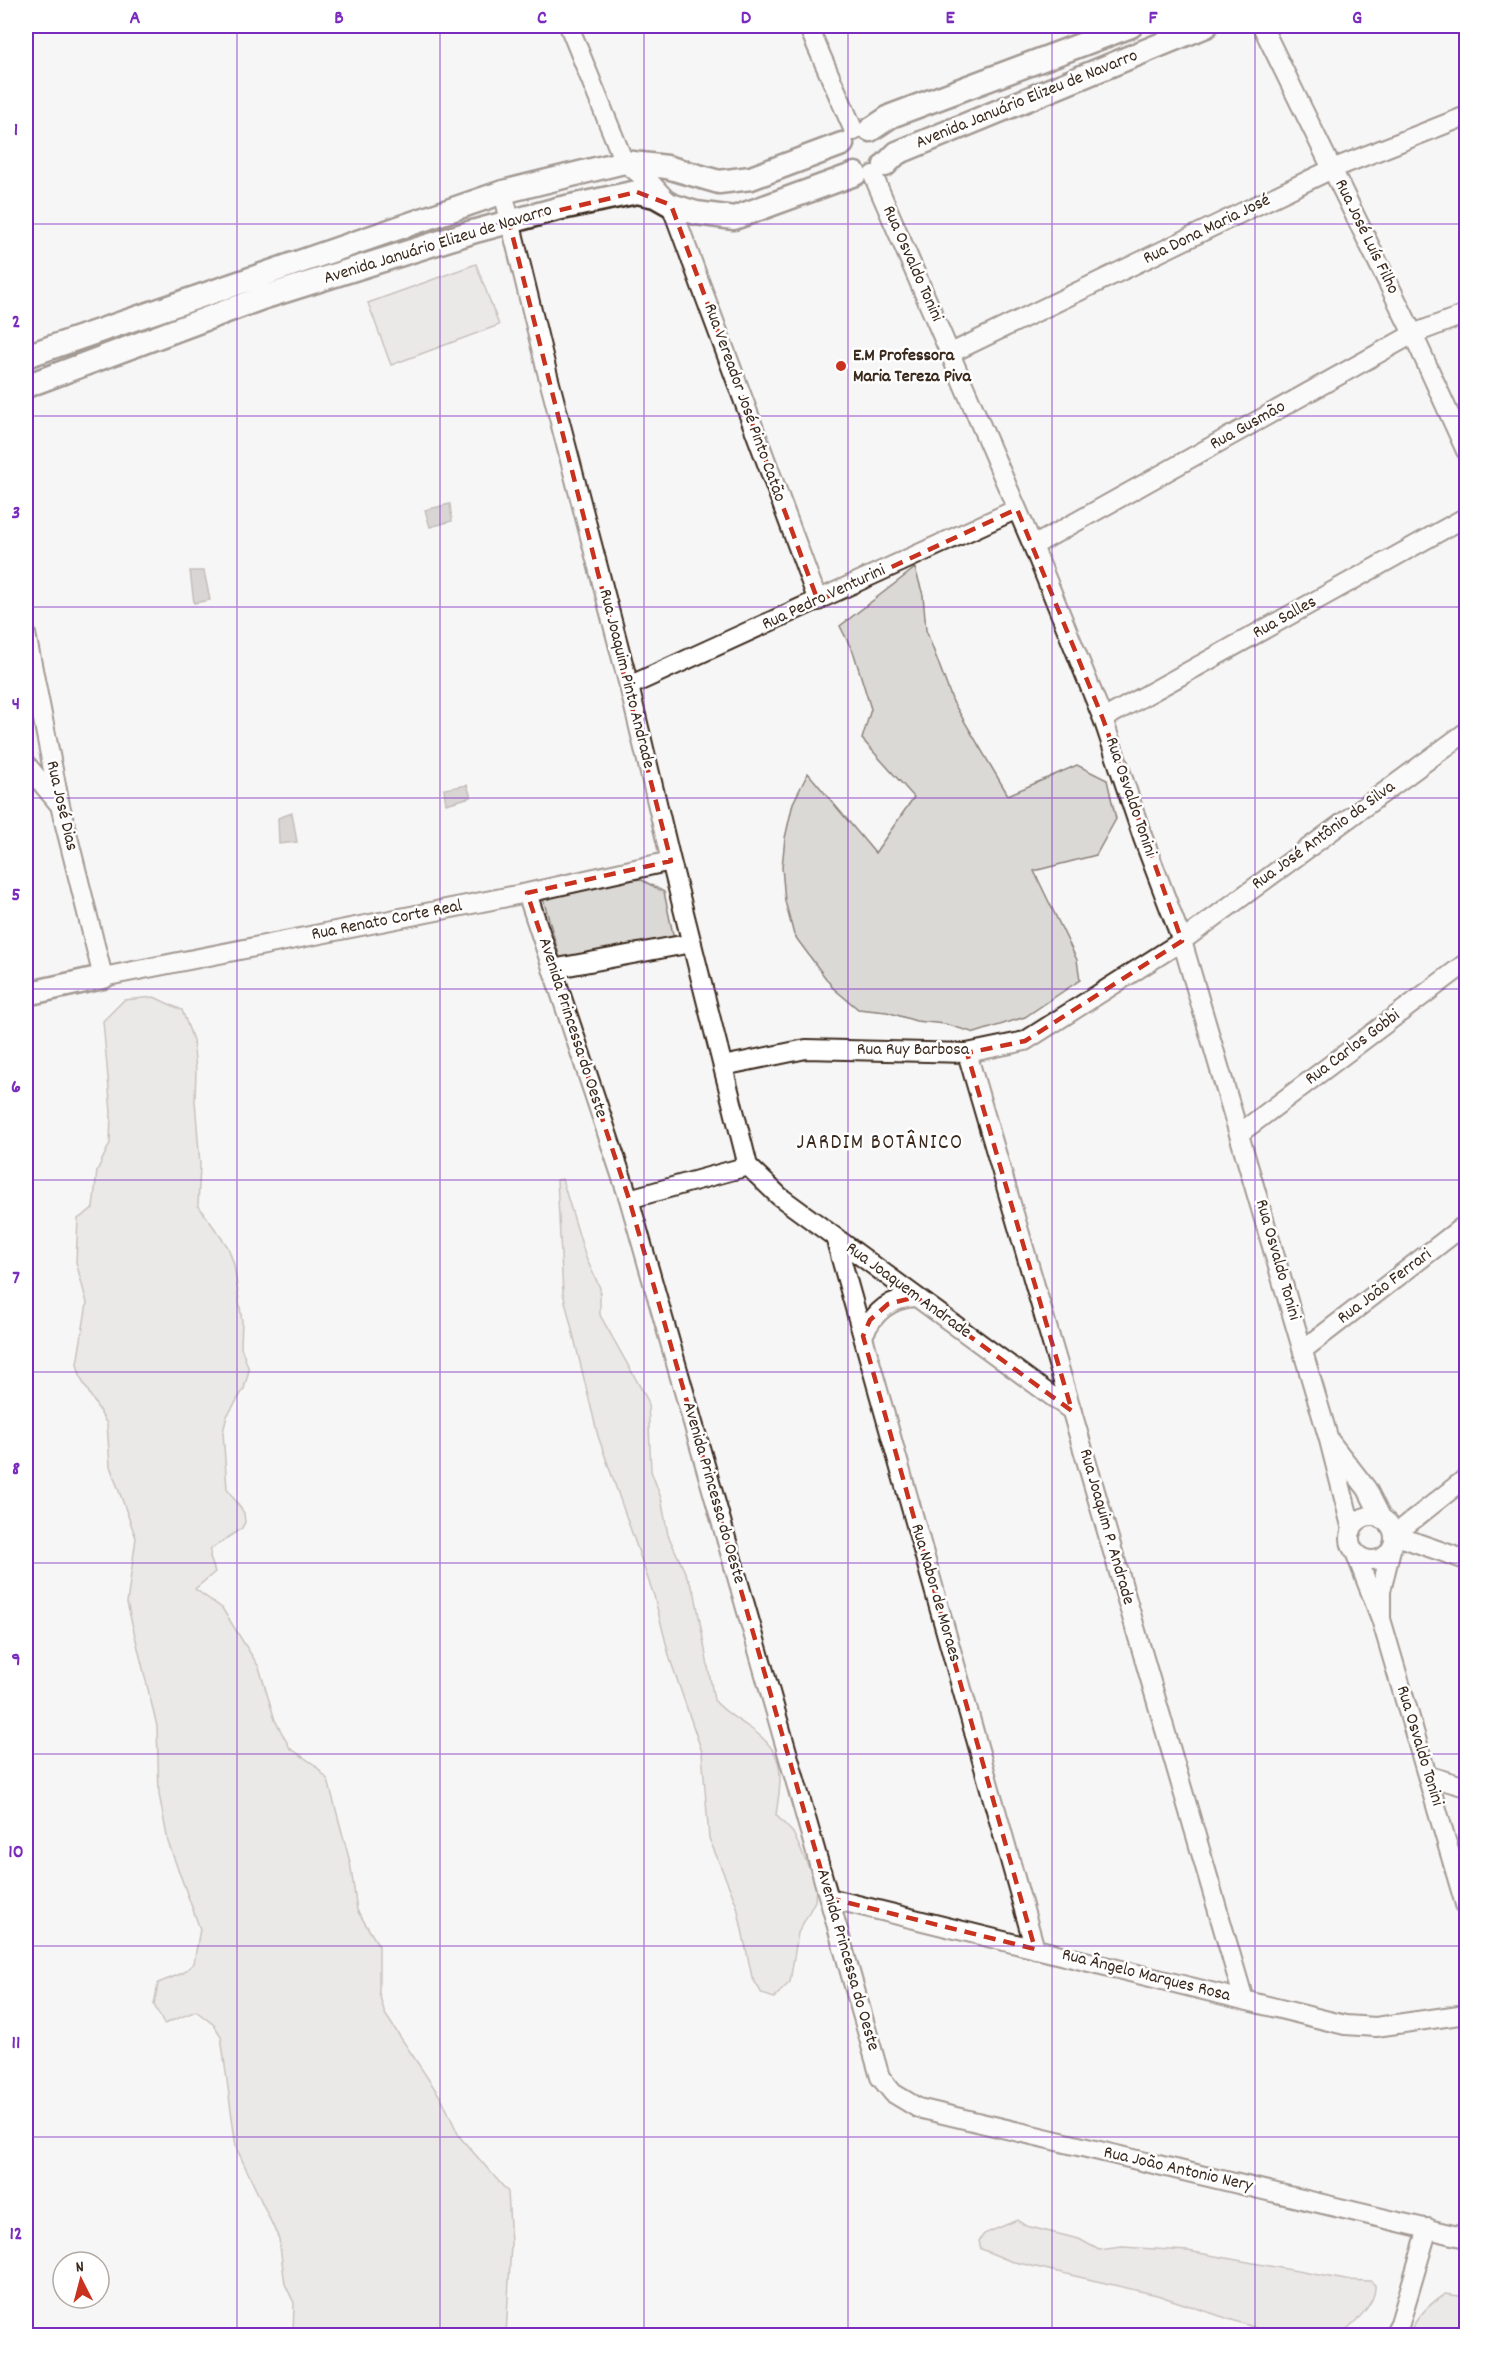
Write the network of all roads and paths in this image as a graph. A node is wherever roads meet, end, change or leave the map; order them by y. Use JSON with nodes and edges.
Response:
{"nodes":[{"id":1,"x":569,"y":26,"type":"edge"},
{"id":2,"x":808,"y":26,"type":"edge"},
{"id":3,"x":1131,"y":26,"type":"edge"},
{"id":4,"x":1206,"y":26,"type":"edge"},
{"id":5,"x":1262,"y":26,"type":"edge"},
{"id":6,"x":1467,"y":116,"type":"edge"},
{"id":7,"x":856,"y":135,"type":"junction"},
{"id":8,"x":624,"y":162,"type":"junction"},
{"id":9,"x":1332,"y":169,"type":"junction"},
{"id":10,"x":871,"y":171,"type":"junction"},
{"id":11,"x":503,"y":192,"type":"junction"},
{"id":12,"x":671,"y":205,"type":"junction"},
{"id":13,"x":509,"y":222,"type":"junction"},
{"id":14,"x":1467,"y":314,"type":"edge"},
{"id":15,"x":1413,"y":334,"type":"junction"},
{"id":16,"x":951,"y":353,"type":"junction"},
{"id":17,"x":26,"y":356,"type":"edge"},
{"id":18,"x":26,"y":386,"type":"edge"},
{"id":19,"x":1467,"y":451,"type":"edge"},
{"id":20,"x":1017,"y":509,"type":"junction"},
{"id":21,"x":1467,"y":518,"type":"edge"},
{"id":22,"x":1033,"y":546,"type":"junction"},
{"id":23,"x":818,"y":601,"type":"junction"},
{"id":24,"x":26,"y":634,"type":"edge"},
{"id":25,"x":629,"y":686,"type":"junction"},
{"id":26,"x":1103,"y":719,"type":"junction"},
{"id":27,"x":1467,"y":732,"type":"edge"},
{"id":28,"x":26,"y":764,"type":"edge"},
{"id":29,"x":60,"y":805,"type":"junction"},
{"id":30,"x":671,"y":861,"type":"junction"},
{"id":31,"x":527,"y":893,"type":"junction"},
{"id":32,"x":1182,"y":941,"type":"junction"},
{"id":33,"x":692,"y":943,"type":"junction"},
{"id":34,"x":1467,"y":963,"type":"edge"},
{"id":35,"x":552,"y":969,"type":"junction"},
{"id":36,"x":103,"y":977,"type":"junction"},
{"id":37,"x":26,"y":994,"type":"edge"},
{"id":38,"x":968,"y":1053,"type":"junction"},
{"id":39,"x":723,"y":1066,"type":"junction"},
{"id":40,"x":1240,"y":1133,"type":"junction"},
{"id":41,"x":748,"y":1166,"type":"junction"},
{"id":42,"x":629,"y":1199,"type":"junction"},
{"id":43,"x":1467,"y":1224,"type":"edge"},
{"id":44,"x":835,"y":1238,"type":"junction"},
{"id":45,"x":916,"y":1297,"type":"junction"},
{"id":46,"x":863,"y":1336,"type":"junction"},
{"id":47,"x":1302,"y":1350,"type":"junction"},
{"id":48,"x":1072,"y":1411,"type":"junction"},
{"id":49,"x":1329,"y":1440,"type":"junction"},
{"id":50,"x":1467,"y":1478,"type":"edge"},
{"id":51,"x":1382,"y":1519,"type":"junction"},
{"id":52,"x":1352,"y":1530,"type":"junction"},
{"id":53,"x":1393,"y":1542,"type":"junction"},
{"id":54,"x":1355,"y":1552,"type":"junction"},
{"id":55,"x":1467,"y":1560,"type":"edge"},
{"id":56,"x":1381,"y":1619,"type":"junction"},
{"id":57,"x":1429,"y":1776,"type":"junction"},
{"id":58,"x":1467,"y":1787,"type":"edge"},
{"id":59,"x":829,"y":1898,"type":"junction"},
{"id":60,"x":1467,"y":1908,"type":"edge"},
{"id":61,"x":1035,"y":1949,"type":"junction"},
{"id":62,"x":1244,"y":2000,"type":"junction"},
{"id":63,"x":1467,"y":2014,"type":"edge"},
{"id":64,"x":893,"y":2093,"type":"joint"},
{"id":65,"x":1428,"y":2229,"type":"junction"},
{"id":66,"x":1467,"y":2238,"type":"edge"},
{"id":67,"x":1393,"y":2336,"type":"edge"}],
"edges":[{"from":1,"to":8,"type":"street"},
{"from":2,"to":7,"type":"street"},
{"from":3,"to":7,"type":"street","name":"Avenida Januário Elizeu de Navarro"},
{"from":4,"to":10,"type":"street","name":"Avenida Januário Elizeu de Navarro"},
{"from":5,"to":9,"type":"street","name":"Rua José Luís Filho"},
{"from":6,"to":9,"type":"street","name":"Rua Dona Maria José"},
{"from":7,"to":8,"type":"street","name":"Avenida Januário Elizeu de Navarro"},
{"from":7,"to":10,"type":"street"},
{"from":7,"to":10,"type":"street"},
{"from":8,"to":11,"type":"street","name":"Avenida Januário Elizeu de Navarro"},
{"from":8,"to":12,"type":"street"},
{"from":9,"to":15,"type":"street","name":"Rua José Luís Filho"},
{"from":9,"to":16,"type":"street","name":"Rua Dona Maria José"},
{"from":10,"to":12,"type":"street","name":"Avenida Januário Elizeu de Navarro"},
{"from":10,"to":16,"type":"street","name":"Rua Osvaldo Tonini"},
{"from":11,"to":13,"type":"street","name":"Rua Joaquim Pinto Andrade"},
{"from":11,"to":17,"type":"street","name":"Avenida Januário Elizeu de Navarro"},
{"from":12,"to":13,"type":"street","name":"Avenida Januário Elizeu de Navarro"},
{"from":12,"to":23,"type":"street","name":"Rua Vereador José Pinto Catão"},
{"from":13,"to":18,"type":"street","name":"Avenida Januário Elizeu de Navarro"},
{"from":13,"to":25,"type":"street","name":"Rua Joaquim Pinto Andrade"},
{"from":14,"to":15,"type":"street","name":"Rua Gusmão"},
{"from":15,"to":19,"type":"street","name":"Rua José Luís Filho"},
{"from":15,"to":22,"type":"street","name":"Rua Gusmão"},
{"from":16,"to":20,"type":"street","name":"Rua Osvaldo Tonini"},
{"from":20,"to":22,"type":"street","name":"Rua Osvaldo Tonini"},
{"from":20,"to":23,"type":"street","name":"Rua Pedro Venturini"},
{"from":21,"to":26,"type":"street","name":"Rua Salles"},
{"from":22,"to":26,"type":"street","name":"Rua Osvaldo Tonini"},
{"from":23,"to":25,"type":"street","name":"Rua Pedro Venturini"},
{"from":24,"to":29,"type":"street","name":"Rua José Dias"},
{"from":25,"to":30,"type":"street","name":"Rua Joaquim Pinto Andrade"},
{"from":26,"to":32,"type":"street","name":"Rua Osvaldo Tonini"},
{"from":27,"to":32,"type":"street","name":"Rua José Antônio da Silva"},
{"from":28,"to":29,"type":"street"},
{"from":29,"to":36,"type":"street","name":"Rua José Dias"},
{"from":30,"to":31,"type":"street","name":"Rua Renato Corte Real"},
{"from":30,"to":33,"type":"street","name":"Rua Joaquim Pinto Andrade"},
{"from":31,"to":35,"type":"street","name":"Avenida Princessa do Oeste"},
{"from":31,"to":36,"type":"street","name":"Rua Renato Corte Real"},
{"from":32,"to":38,"type":"street","name":"Rua Ruy Barbosa"},
{"from":32,"to":40,"type":"street","name":"Rua Osvaldo Tonini"},
{"from":33,"to":35,"type":"street"},
{"from":33,"to":39,"type":"street","name":"Rua Joaquim Pinto Andrade"},
{"from":34,"to":40,"type":"street","name":"Rua Carlos Gobbi"},
{"from":35,"to":42,"type":"street","name":"Avenida Princessa do Oeste"},
{"from":36,"to":37,"type":"street"},
{"from":38,"to":39,"type":"street","name":"Rua Ruy Barbosa"},
{"from":38,"to":48,"type":"street","name":"Rua Joaquim P. Andrade"},
{"from":39,"to":41,"type":"street","name":"Rua Joaquim Pinto Andrade"},
{"from":40,"to":47,"type":"street","name":"Rua Osvaldo Tonini"},
{"from":41,"to":42,"type":"street"},
{"from":41,"to":44,"type":"street","name":"Rua Joaquem Andrade"},
{"from":42,"to":59,"type":"street","name":"Avenida Princessa do Oeste"},
{"from":43,"to":47,"type":"street","name":"Rua João Ferrari"},
{"from":44,"to":45,"type":"street","name":"Rua Joaquem Andrade"},
{"from":44,"to":46,"type":"street","name":"Rua Nabor de Moraes"},
{"from":45,"to":46,"type":"street"},
{"from":45,"to":48,"type":"street","name":"Rua Joaquem Andrade"},
{"from":46,"to":61,"type":"street","name":"Rua Nabor de Moraes"},
{"from":47,"to":49,"type":"street","name":"Rua Osvaldo Tonini"},
{"from":48,"to":62,"type":"street","name":"Rua Joaquim P. Andrade"},
{"from":49,"to":51,"type":"street","name":"Rua Osvaldo Tonini"},
{"from":49,"to":52,"type":"street","name":"Rua Osvaldo Tonini"},
{"from":50,"to":53,"type":"street"},
{"from":51,"to":52,"type":"street"},
{"from":51,"to":53,"type":"street","name":"Rua Osvaldo Tonini"},
{"from":52,"to":54,"type":"street","name":"Rua Osvaldo Tonini"},
{"from":53,"to":54,"type":"street"},
{"from":53,"to":55,"type":"street"},
{"from":53,"to":56,"type":"street","name":"Rua Osvaldo Tonini"},
{"from":54,"to":56,"type":"street","name":"Rua Osvaldo Tonini"},
{"from":56,"to":57,"type":"street","name":"Rua Osvaldo Tonini"},
{"from":57,"to":58,"type":"street"},
{"from":57,"to":60,"type":"street","name":"Rua Osvaldo Tonini"},
{"from":59,"to":61,"type":"street","name":"Rua Ângelo Marques Rosa"},
{"from":59,"to":64,"type":"street","name":"Avenida Princessa do Oeste"},
{"from":61,"to":62,"type":"street","name":"Rua Ângelo Marques Rosa"},
{"from":62,"to":63,"type":"street","name":"Rua Ângelo Marques Rosa"},
{"from":64,"to":65,"type":"street","name":"Rua João Antonio Nery"},
{"from":65,"to":66,"type":"street","name":"Rua João Antonio Nery"},
{"from":65,"to":67,"type":"street"}]}
